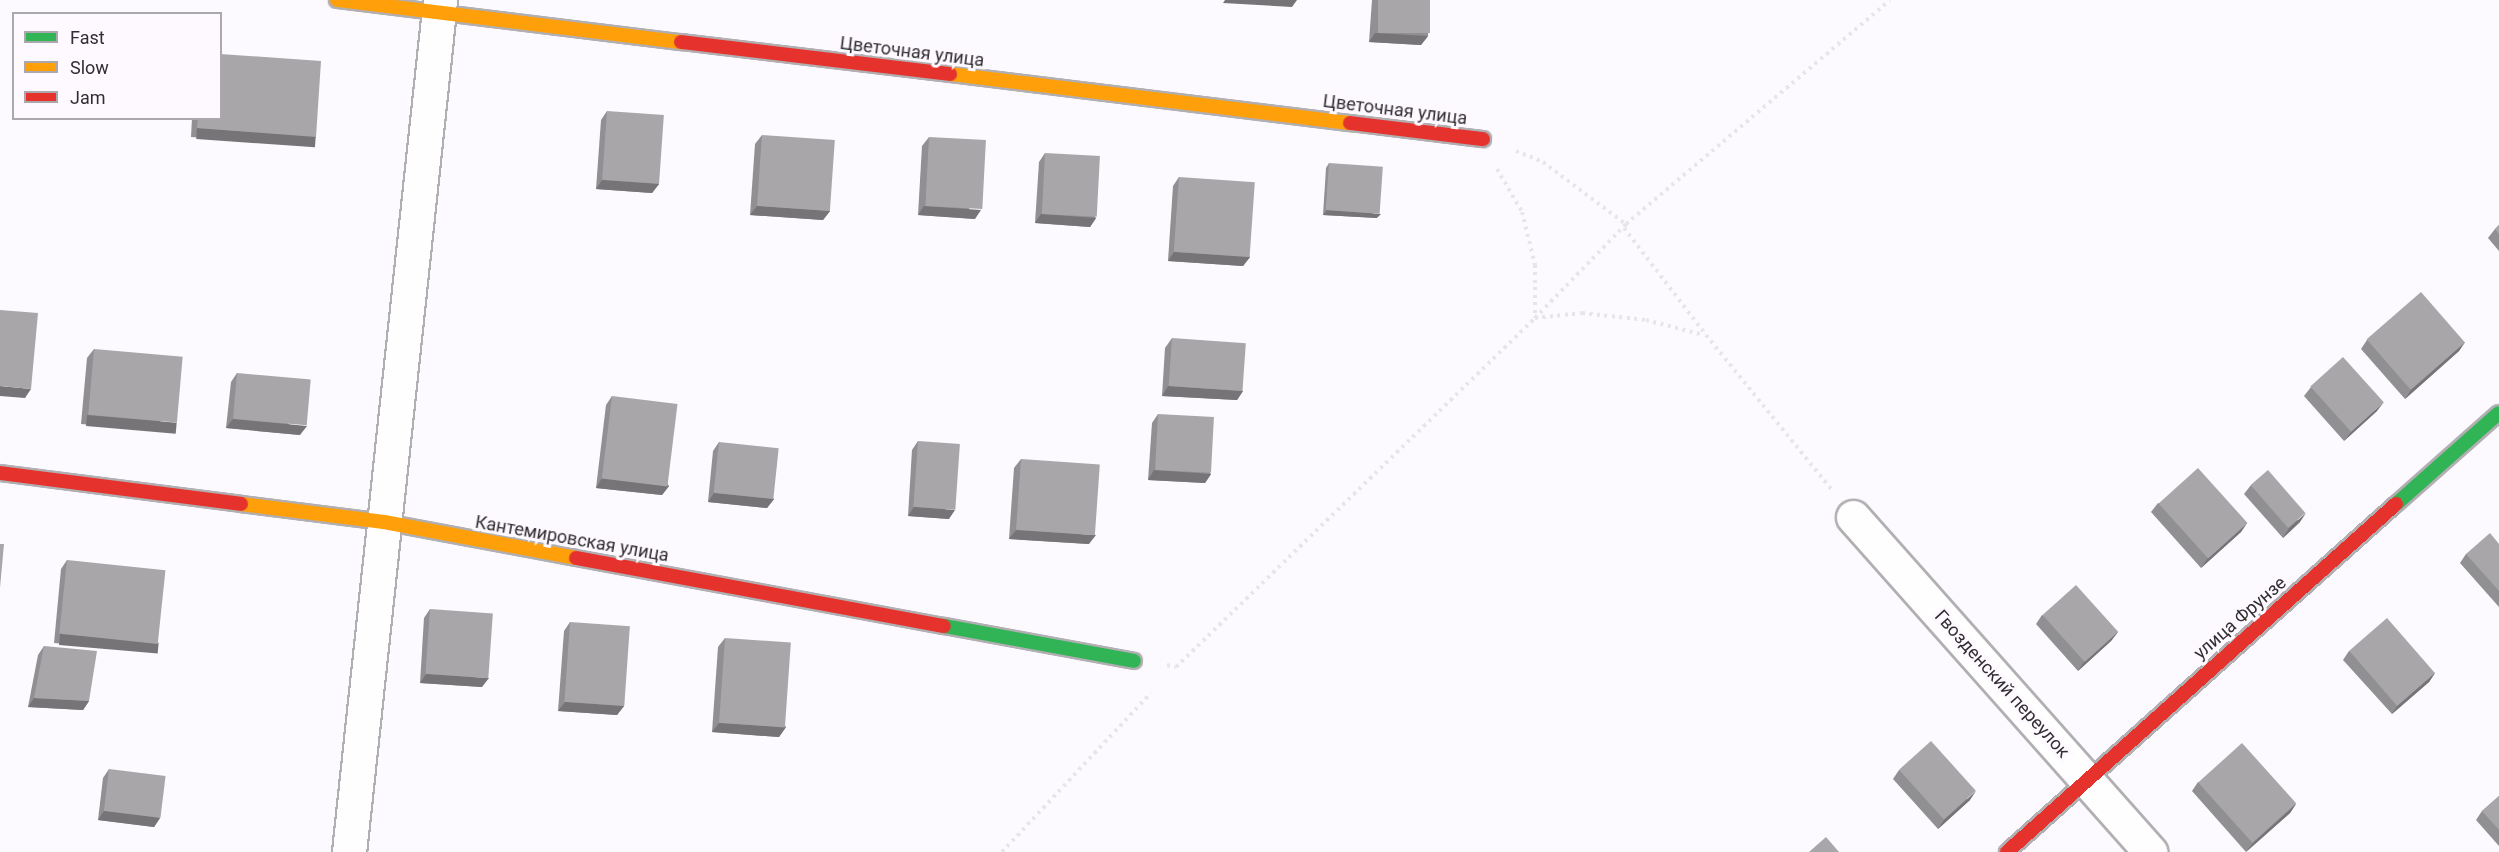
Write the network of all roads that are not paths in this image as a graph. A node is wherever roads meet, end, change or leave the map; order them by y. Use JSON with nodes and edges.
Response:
{"nodes":[{"id":1,"x":337,"y":0,"type":"edge"},
{"id":2,"x":439,"y":6,"type":"edge"},
{"id":3,"x":1482,"y":139,"type":"road end"},
{"id":4,"x":2499,"y":413,"type":"edge"},
{"id":5,"x":0,"y":473,"type":"edge"},
{"id":6,"x":1853,"y":517,"type":"road end"},
{"id":7,"x":384,"y":522,"type":"junction"},
{"id":8,"x":1134,"y":661,"type":"road end"},
{"id":9,"x":2087,"y":778,"type":"junction"},
{"id":10,"x":349,"y":852,"type":"edge"},
{"id":11,"x":2007,"y":852,"type":"edge"},
{"id":12,"x":2150,"y":852,"type":"edge"}],
"edges":[{"from":1,"to":2,"type":"street","name":"Цветочная улица"},
{"from":2,"to":3,"type":"street","name":"Цветочная улица"},
{"from":2,"to":7,"type":"street"},
{"from":4,"to":9,"type":"street","name":"улица Фрунзе"},
{"from":5,"to":7,"type":"street","name":"Кантемировская улица"},
{"from":6,"to":9,"type":"street","name":"Гвозденский переулок"},
{"from":7,"to":8,"type":"street","name":"Кантемировская улица"},
{"from":7,"to":10,"type":"street"},
{"from":9,"to":11,"type":"street","name":"улица Фрунзе"},
{"from":9,"to":12,"type":"street","name":"Гвозденский переулок"}]}
